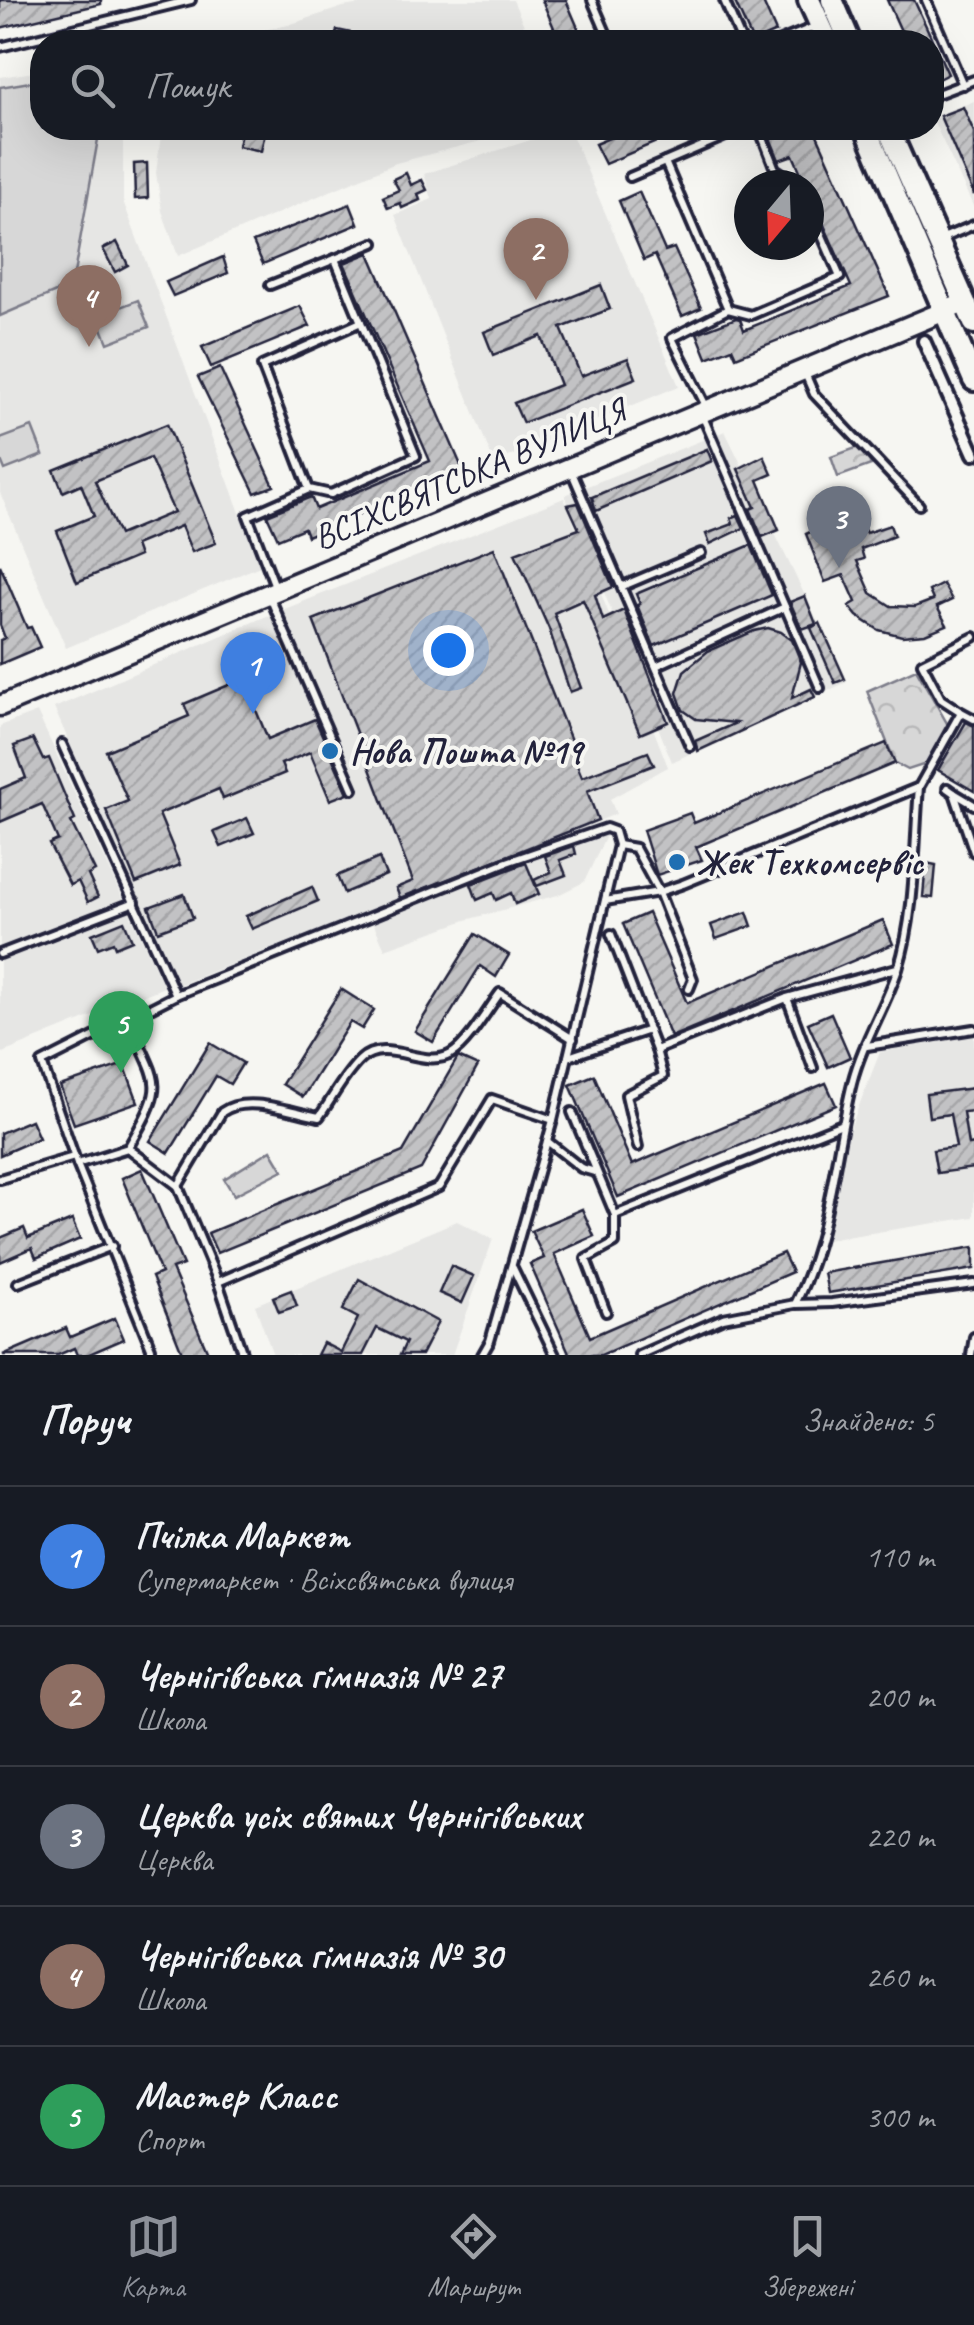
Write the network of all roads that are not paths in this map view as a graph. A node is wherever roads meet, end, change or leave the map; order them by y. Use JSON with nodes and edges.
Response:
{"nodes":[{"id":1,"x":191,"y":0,"type":"edge"},
{"id":2,"x":592,"y":0,"type":"edge"},
{"id":3,"x":724,"y":0,"type":"edge"},
{"id":4,"x":810,"y":0,"type":"edge"},
{"id":5,"x":832,"y":0,"type":"edge"},
{"id":6,"x":926,"y":0,"type":"edge"},
{"id":7,"x":69,"y":30,"type":"edge"},
{"id":8,"x":605,"y":30,"type":"edge"},
{"id":9,"x":737,"y":30,"type":"edge"},
{"id":10,"x":823,"y":30,"type":"edge"},
{"id":11,"x":845,"y":30,"type":"edge"},
{"id":12,"x":939,"y":30,"type":"edge"},
{"id":13,"x":30,"y":40,"type":"edge"},
{"id":14,"x":944,"y":41,"type":"edge"},
{"id":15,"x":0,"y":47,"type":"edge"},
{"id":16,"x":974,"y":80,"type":"edge"},
{"id":17,"x":963,"y":85,"type":"junction"},
{"id":18,"x":944,"y":92,"type":"edge"},
{"id":19,"x":716,"y":140,"type":"edge"},
{"id":20,"x":764,"y":140,"type":"edge"},
{"id":21,"x":872,"y":140,"type":"edge"},
{"id":22,"x":893,"y":140,"type":"edge"},
{"id":23,"x":665,"y":162,"type":"junction"},
{"id":24,"x":777,"y":170,"type":"edge"},
{"id":25,"x":630,"y":176,"type":"dead end"},
{"id":26,"x":974,"y":224,"type":"edge"},
{"id":27,"x":824,"y":240,"type":"edge"},
{"id":28,"x":938,"y":241,"type":"junction"},
{"id":29,"x":374,"y":243,"type":"dead end"},
{"id":30,"x":335,"y":259,"type":"junction"},
{"id":31,"x":270,"y":286,"type":"dead end"},
{"id":32,"x":955,"y":306,"type":"junction"},
{"id":33,"x":728,"y":309,"type":"junction"},
{"id":34,"x":361,"y":322,"type":"junction"},
{"id":35,"x":974,"y":323,"type":"edge"},
{"id":36,"x":924,"y":341,"type":"dead end"},
{"id":37,"x":803,"y":370,"type":"junction"},
{"id":38,"x":974,"y":380,"type":"edge"},
{"id":39,"x":704,"y":410,"type":"junction"},
{"id":40,"x":974,"y":454,"type":"edge"},
{"id":41,"x":570,"y":466,"type":"junction"},
{"id":42,"x":309,"y":489,"type":"junction"},
{"id":43,"x":918,"y":505,"type":"dead end"},
{"id":44,"x":702,"y":553,"type":"dead end"},
{"id":45,"x":623,"y":586,"type":"junction"},
{"id":46,"x":272,"y":592,"type":"junction"},
{"id":47,"x":785,"y":608,"type":"junction"},
{"id":48,"x":974,"y":638,"type":"edge"},
{"id":49,"x":656,"y":666,"type":"junction"},
{"id":50,"x":820,"y":688,"type":"dead end"},
{"id":51,"x":0,"y":706,"type":"edge"},
{"id":52,"x":961,"y":712,"type":"junction"},
{"id":53,"x":974,"y":720,"type":"edge"},
{"id":54,"x":62,"y":744,"type":"dead end"},
{"id":55,"x":690,"y":746,"type":"dead end"},
{"id":56,"x":919,"y":788,"type":"junction"},
{"id":57,"x":353,"y":789,"type":"dead end"},
{"id":58,"x":974,"y":805,"type":"edge"},
{"id":59,"x":618,"y":845,"type":"junction"},
{"id":60,"x":974,"y":852,"type":"edge"},
{"id":61,"x":658,"y":892,"type":"junction"},
{"id":62,"x":605,"y":901,"type":"junction"},
{"id":63,"x":134,"y":902,"type":"junction"},
{"id":64,"x":610,"y":934,"type":"dead end"},
{"id":65,"x":0,"y":954,"type":"edge"},
{"id":66,"x":898,"y":968,"type":"junction"},
{"id":67,"x":688,"y":989,"type":"dead end"},
{"id":68,"x":176,"y":995,"type":"junction"},
{"id":69,"x":786,"y":998,"type":"junction"},
{"id":70,"x":129,"y":1021,"type":"junction"},
{"id":71,"x":974,"y":1029,"type":"edge"},
{"id":72,"x":646,"y":1031,"type":"junction"},
{"id":73,"x":572,"y":1039,"type":"junction"},
{"id":74,"x":866,"y":1046,"type":"junction"},
{"id":75,"x":656,"y":1050,"type":"junction"},
{"id":76,"x":568,"y":1057,"type":"junction"},
{"id":77,"x":813,"y":1068,"type":"dead end"},
{"id":78,"x":572,"y":1112,"type":"dead end"},
{"id":79,"x":552,"y":1120,"type":"junction"},
{"id":80,"x":844,"y":1124,"type":"junction"},
{"id":81,"x":547,"y":1141,"type":"junction"},
{"id":82,"x":638,"y":1147,"type":"dead end"},
{"id":83,"x":128,"y":1148,"type":"junction"},
{"id":84,"x":75,"y":1160,"type":"junction"},
{"id":85,"x":596,"y":1173,"type":"junction"},
{"id":86,"x":0,"y":1179,"type":"edge"},
{"id":87,"x":178,"y":1186,"type":"junction"},
{"id":88,"x":615,"y":1215,"type":"junction"},
{"id":89,"x":112,"y":1246,"type":"junction"},
{"id":90,"x":512,"y":1267,"type":"junction"},
{"id":91,"x":18,"y":1282,"type":"dead end"},
{"id":92,"x":218,"y":1282,"type":"junction"},
{"id":93,"x":974,"y":1284,"type":"edge"},
{"id":94,"x":796,"y":1304,"type":"junction"},
{"id":95,"x":606,"y":1312,"type":"dead end"},
{"id":96,"x":974,"y":1337,"type":"edge"},
{"id":97,"x":151,"y":1355,"type":"edge"},
{"id":98,"x":243,"y":1355,"type":"edge"},
{"id":99,"x":482,"y":1355,"type":"edge"},
{"id":100,"x":555,"y":1355,"type":"edge"},
{"id":101,"x":639,"y":1355,"type":"edge"},
{"id":102,"x":971,"y":1355,"type":"edge"}],
"edges":[{"from":1,"to":7,"type":"lane"},
{"from":2,"to":8,"type":"lane"},
{"from":3,"to":9,"type":"lane"},
{"from":4,"to":10,"type":"main road"},
{"from":5,"to":11,"type":"main road"},
{"from":6,"to":12,"type":"lane"},
{"from":13,"to":15,"type":"lane"},
{"from":14,"to":17,"type":"lane"},
{"from":16,"to":17,"type":"lane"},
{"from":17,"to":18,"type":"lane"},
{"from":19,"to":23,"type":"lane"},
{"from":20,"to":24,"type":"lane"},
{"from":21,"to":32,"type":"main road"},
{"from":22,"to":28,"type":"main road"},
{"from":23,"to":25,"type":"lane"},
{"from":23,"to":33,"type":"lane"},
{"from":26,"to":28,"type":"lane"},
{"from":27,"to":33,"type":"lane"},
{"from":28,"to":32,"type":"main road"},
{"from":29,"to":30,"type":"lane"},
{"from":30,"to":31,"type":"lane"},
{"from":30,"to":34,"type":"lane"},
{"from":32,"to":35,"type":"main road"},
{"from":32,"to":37,"type":"street","name":"ВСІХСВЯТСЬКА ВУЛИЦЯ"},
{"from":32,"to":38,"type":"main road"},
{"from":33,"to":39,"type":"lane"},
{"from":34,"to":42,"type":"lane"},
{"from":34,"to":42,"type":"lane"},
{"from":36,"to":40,"type":"street"},
{"from":37,"to":39,"type":"street","name":"ВСІХСВЯТСЬКА ВУЛИЦЯ"},
{"from":37,"to":43,"type":"lane"},
{"from":39,"to":41,"type":"street","name":"ВСІХСВЯТСЬКА ВУЛИЦЯ"},
{"from":39,"to":47,"type":"lane"},
{"from":41,"to":45,"type":"lane"},
{"from":41,"to":46,"type":"street","name":"ВСІХСВЯТСЬКА ВУЛИЦЯ"},
{"from":42,"to":46,"type":"lane"},
{"from":44,"to":45,"type":"lane"},
{"from":45,"to":49,"type":"lane"},
{"from":46,"to":51,"type":"street","name":"ВСІХСВЯТСЬКА ВУЛИЦЯ"},
{"from":46,"to":57,"type":"lane"},
{"from":47,"to":49,"type":"lane"},
{"from":47,"to":50,"type":"lane"},
{"from":48,"to":52,"type":"lane"},
{"from":49,"to":55,"type":"lane"},
{"from":52,"to":53,"type":"lane"},
{"from":52,"to":56,"type":"lane"},
{"from":54,"to":63,"type":"lane"},
{"from":56,"to":61,"type":"lane"},
{"from":56,"to":66,"type":"lane"},
{"from":58,"to":60,"type":"lane"},
{"from":59,"to":61,"type":"lane"},
{"from":59,"to":62,"type":"lane"},
{"from":59,"to":68,"type":"lane"},
{"from":61,"to":62,"type":"lane"},
{"from":61,"to":67,"type":"lane"},
{"from":62,"to":73,"type":"lane"},
{"from":63,"to":65,"type":"lane"},
{"from":63,"to":68,"type":"lane"},
{"from":64,"to":72,"type":"lane"},
{"from":66,"to":69,"type":"lane"},
{"from":66,"to":74,"type":"lane"},
{"from":68,"to":70,"type":"lane"},
{"from":69,"to":75,"type":"lane"},
{"from":69,"to":77,"type":"lane"},
{"from":70,"to":83,"type":"lane"},
{"from":70,"to":84,"type":"lane"},
{"from":71,"to":74,"type":"lane"},
{"from":72,"to":75,"type":"lane"},
{"from":72,"to":76,"type":"lane"},
{"from":73,"to":76,"type":"lane"},
{"from":73,"to":87,"type":"lane"},
{"from":74,"to":80,"type":"lane"},
{"from":75,"to":82,"type":"lane"},
{"from":76,"to":79,"type":"lane"},
{"from":78,"to":85,"type":"lane"},
{"from":79,"to":81,"type":"lane"},
{"from":79,"to":92,"type":"lane"},
{"from":80,"to":88,"type":"lane"},
{"from":80,"to":94,"type":"lane"},
{"from":81,"to":85,"type":"lane"},
{"from":81,"to":90,"type":"lane"},
{"from":83,"to":84,"type":"lane"},
{"from":83,"to":87,"type":"lane"},
{"from":84,"to":86,"type":"lane"},
{"from":84,"to":89,"type":"lane"},
{"from":85,"to":88,"type":"lane"},
{"from":87,"to":92,"type":"lane"},
{"from":88,"to":95,"type":"lane"},
{"from":89,"to":91,"type":"lane"},
{"from":89,"to":97,"type":"lane"},
{"from":90,"to":99,"type":"lane"},
{"from":90,"to":100,"type":"lane"},
{"from":92,"to":98,"type":"lane"},
{"from":93,"to":94,"type":"lane"},
{"from":94,"to":101,"type":"lane"},
{"from":96,"to":102,"type":"lane"}]}
